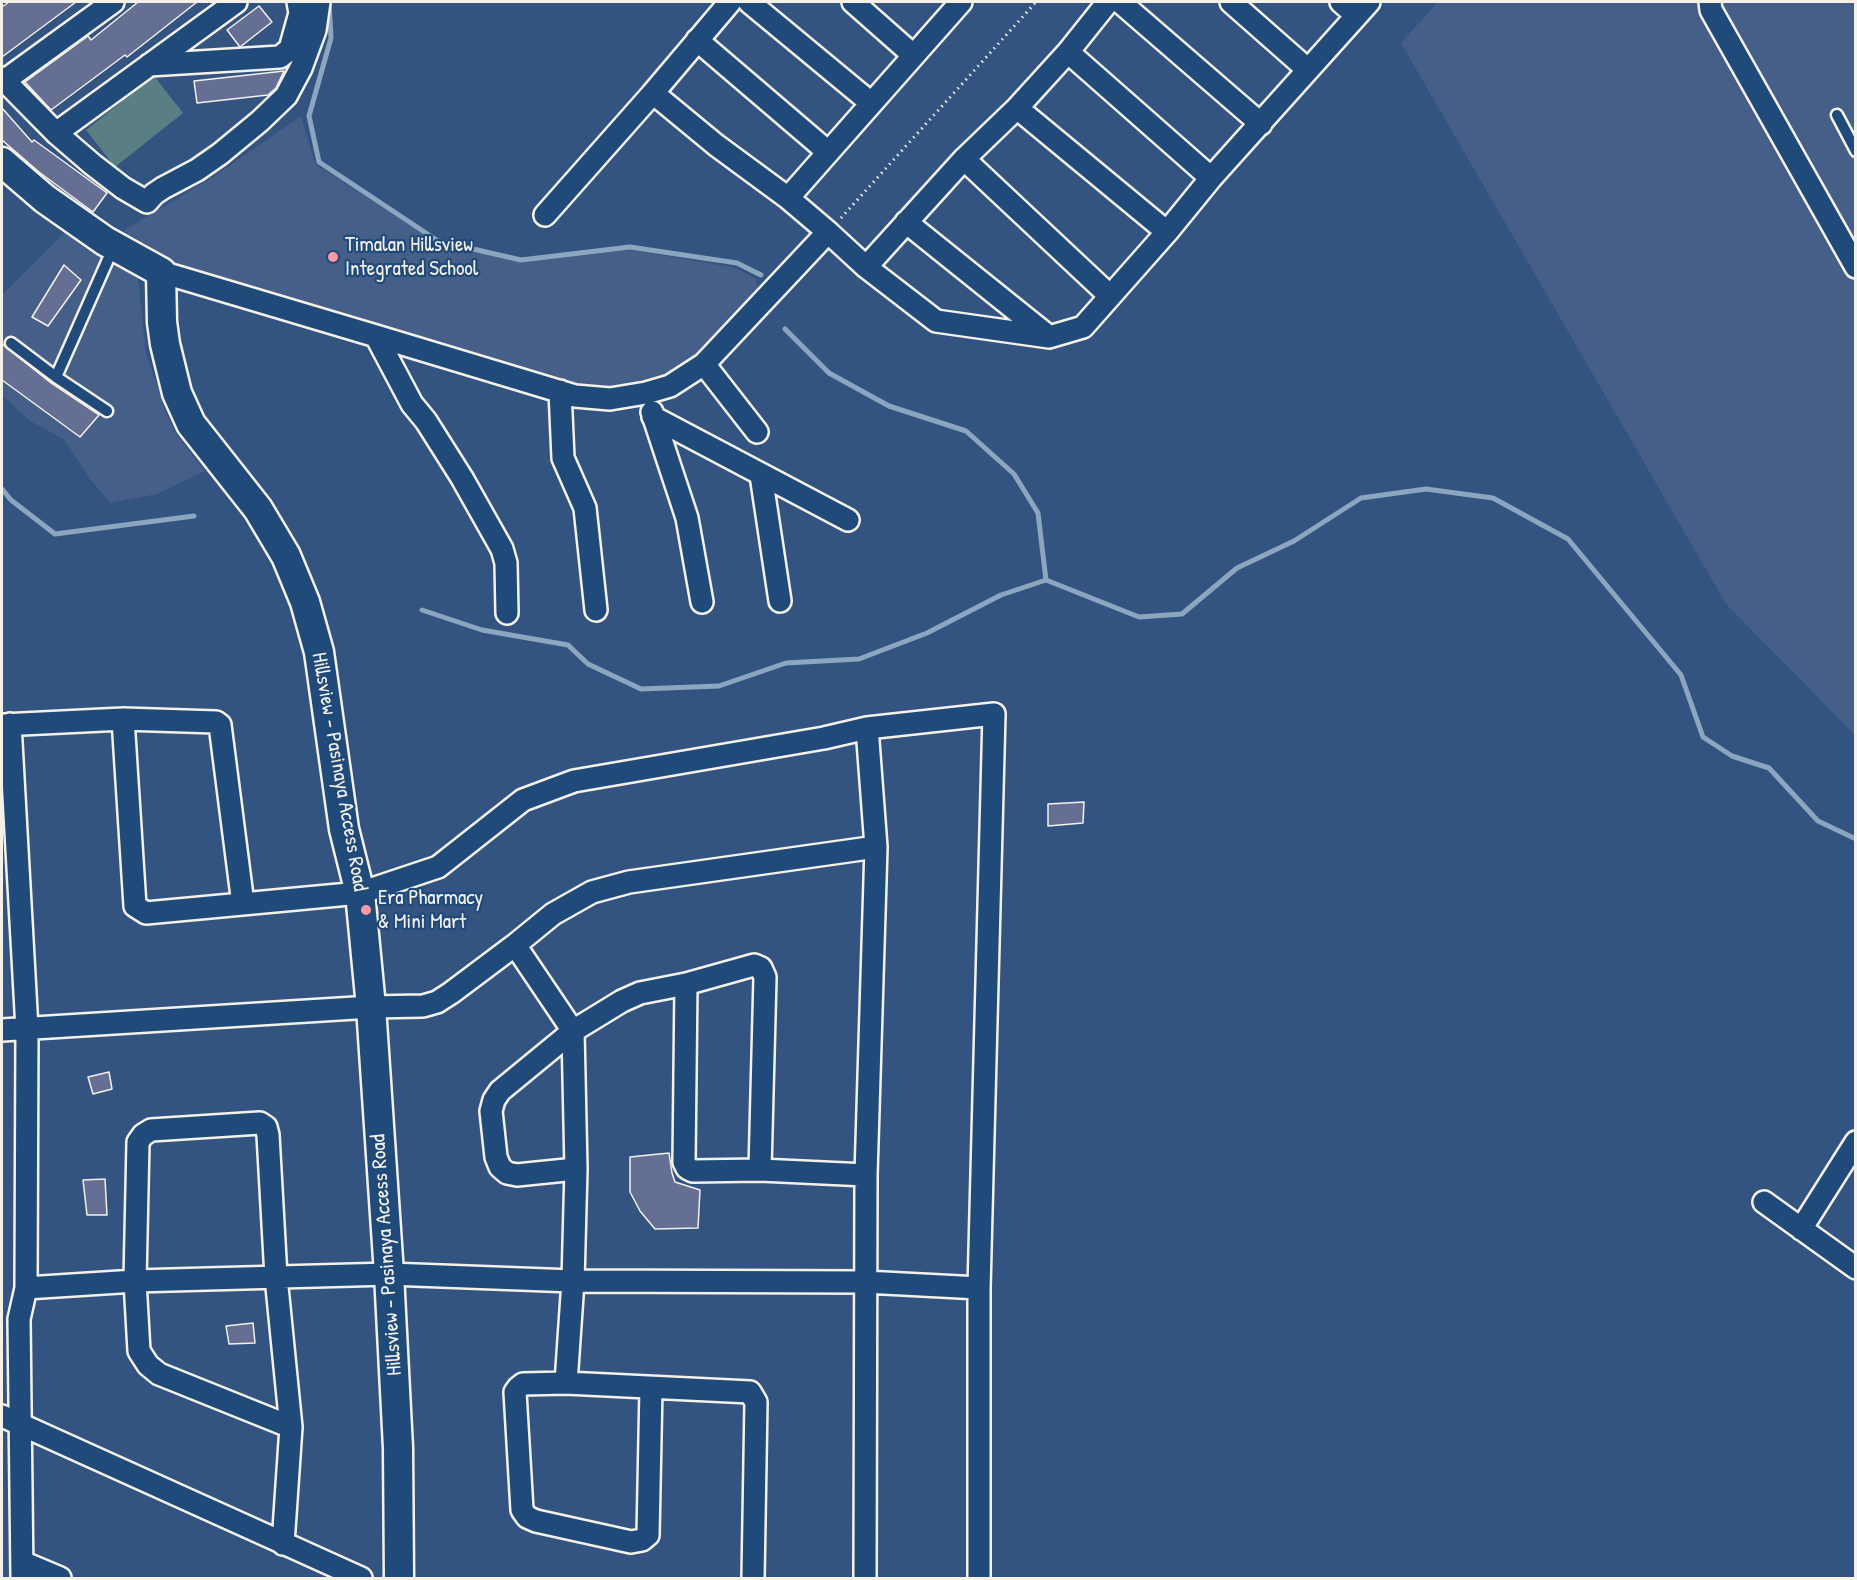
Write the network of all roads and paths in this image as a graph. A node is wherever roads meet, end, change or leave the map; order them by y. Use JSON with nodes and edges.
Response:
{"nodes":[{"id":1,"x":113,"y":2,"type":"edge"},
{"id":2,"x":236,"y":2,"type":"edge"},
{"id":3,"x":298,"y":2,"type":"edge"},
{"id":4,"x":319,"y":2,"type":"edge"},
{"id":5,"x":730,"y":2,"type":"edge"},
{"id":6,"x":749,"y":2,"type":"edge"},
{"id":7,"x":853,"y":2,"type":"edge"},
{"id":8,"x":960,"y":2,"type":"edge"},
{"id":9,"x":1036,"y":2,"type":"edge"},
{"id":10,"x":1108,"y":2,"type":"edge"},
{"id":11,"x":1120,"y":2,"type":"edge"},
{"id":12,"x":1231,"y":2,"type":"edge"},
{"id":13,"x":1710,"y":2,"type":"edge"},
{"id":14,"x":1356,"y":6,"type":"edge"},
{"id":15,"x":697,"y":40,"type":"junction"},
{"id":16,"x":1068,"y":52,"type":"junction"},
{"id":17,"x":913,"y":56,"type":"junction"},
{"id":18,"x":149,"y":65,"type":"junction"},
{"id":19,"x":1307,"y":69,"type":"junction"},
{"id":20,"x":3,"y":79,"type":"edge"},
{"id":21,"x":653,"y":93,"type":"junction"},
{"id":22,"x":871,"y":103,"type":"junction"},
{"id":23,"x":1017,"y":108,"type":"junction"},
{"id":24,"x":1837,"y":115,"type":"dead end"},
{"id":25,"x":1261,"y":124,"type":"junction"},
{"id":26,"x":56,"y":133,"type":"junction"},
{"id":27,"x":1856,"y":151,"type":"edge"},
{"id":28,"x":828,"y":152,"type":"junction"},
{"id":29,"x":963,"y":159,"type":"junction"},
{"id":30,"x":2,"y":162,"type":"edge"},
{"id":31,"x":1210,"y":178,"type":"junction"},
{"id":32,"x":788,"y":198,"type":"junction"},
{"id":33,"x":545,"y":215,"type":"dead end"},
{"id":34,"x":906,"y":222,"type":"junction"},
{"id":35,"x":828,"y":232,"type":"junction"},
{"id":36,"x":1167,"y":232,"type":"junction"},
{"id":37,"x":114,"y":246,"type":"junction"},
{"id":38,"x":866,"y":267,"type":"junction"},
{"id":39,"x":1856,"y":267,"type":"edge"},
{"id":40,"x":161,"y":272,"type":"junction"},
{"id":41,"x":1110,"y":296,"type":"junction"},
{"id":42,"x":376,"y":336,"type":"junction"},
{"id":43,"x":1049,"y":337,"type":"junction"},
{"id":44,"x":11,"y":343,"type":"dead end"},
{"id":45,"x":704,"y":364,"type":"junction"},
{"id":46,"x":56,"y":377,"type":"junction"},
{"id":47,"x":560,"y":391,"type":"junction"},
{"id":48,"x":646,"y":393,"type":"junction"},
{"id":49,"x":107,"y":411,"type":"dead end"},
{"id":50,"x":653,"y":417,"type":"junction"},
{"id":51,"x":757,"y":432,"type":"dead end"},
{"id":52,"x":761,"y":475,"type":"junction"},
{"id":53,"x":848,"y":520,"type":"dead end"},
{"id":54,"x":780,"y":601,"type":"dead end"},
{"id":55,"x":702,"y":602,"type":"dead end"},
{"id":56,"x":596,"y":610,"type":"dead end"},
{"id":57,"x":507,"y":613,"type":"dead end"},
{"id":58,"x":123,"y":719,"type":"junction"},
{"id":59,"x":6,"y":724,"type":"edge"},
{"id":60,"x":867,"y":728,"type":"junction"},
{"id":61,"x":876,"y":847,"type":"junction"},
{"id":62,"x":360,"y":893,"type":"junction"},
{"id":63,"x":243,"y":904,"type":"junction"},
{"id":64,"x":12,"y":915,"type":"edge"},
{"id":65,"x":515,"y":945,"type":"junction"},
{"id":66,"x":686,"y":984,"type":"junction"},
{"id":67,"x":371,"y":1007,"type":"junction"},
{"id":68,"x":27,"y":1029,"type":"junction"},
{"id":69,"x":2,"y":1030,"type":"edge"},
{"id":70,"x":573,"y":1030,"type":"junction"},
{"id":71,"x":1856,"y":1142,"type":"edge"},
{"id":72,"x":576,"y":1169,"type":"junction"},
{"id":73,"x":760,"y":1170,"type":"junction"},
{"id":74,"x":866,"y":1174,"type":"junction"},
{"id":75,"x":1764,"y":1202,"type":"dead end"},
{"id":76,"x":1802,"y":1229,"type":"junction"},
{"id":77,"x":1856,"y":1268,"type":"edge"},
{"id":78,"x":389,"y":1274,"type":"junction"},
{"id":79,"x":276,"y":1276,"type":"junction"},
{"id":80,"x":135,"y":1281,"type":"junction"},
{"id":81,"x":573,"y":1281,"type":"junction"},
{"id":82,"x":865,"y":1282,"type":"junction"},
{"id":83,"x":26,"y":1288,"type":"junction"},
{"id":84,"x":979,"y":1288,"type":"junction"},
{"id":85,"x":566,"y":1383,"type":"junction"},
{"id":86,"x":651,"y":1388,"type":"junction"},
{"id":87,"x":10,"y":1420,"type":"edge"},
{"id":88,"x":291,"y":1428,"type":"junction"},
{"id":89,"x":283,"y":1544,"type":"junction"},
{"id":90,"x":22,"y":1570,"type":"edge"},
{"id":91,"x":60,"y":1578,"type":"edge"},
{"id":92,"x":361,"y":1578,"type":"edge"},
{"id":93,"x":399,"y":1578,"type":"edge"},
{"id":94,"x":753,"y":1578,"type":"edge"},
{"id":95,"x":865,"y":1578,"type":"edge"},
{"id":96,"x":979,"y":1578,"type":"edge"}],
"edges":[{"from":1,"to":20,"type":"street"},
{"from":2,"to":18,"type":"street"},
{"from":3,"to":18,"type":"street"},
{"from":4,"to":26,"type":"street"},
{"from":5,"to":15,"type":"street"},
{"from":6,"to":22,"type":"street"},
{"from":7,"to":17,"type":"street"},
{"from":8,"to":17,"type":"street"},
{"from":9,"to":35,"type":"path"},
{"from":10,"to":16,"type":"street"},
{"from":11,"to":25,"type":"street"},
{"from":12,"to":19,"type":"street"},
{"from":13,"to":39,"type":"street"},
{"from":14,"to":19,"type":"street"},
{"from":15,"to":21,"type":"street"},
{"from":15,"to":28,"type":"street"},
{"from":16,"to":23,"type":"street"},
{"from":16,"to":31,"type":"street"},
{"from":17,"to":22,"type":"street"},
{"from":18,"to":26,"type":"street"},
{"from":19,"to":25,"type":"street"},
{"from":20,"to":26,"type":"street"},
{"from":21,"to":32,"type":"street"},
{"from":21,"to":33,"type":"street"},
{"from":22,"to":28,"type":"street"},
{"from":23,"to":29,"type":"street"},
{"from":23,"to":36,"type":"street"},
{"from":24,"to":27,"type":"lane"},
{"from":25,"to":31,"type":"street"},
{"from":28,"to":32,"type":"street"},
{"from":29,"to":34,"type":"street"},
{"from":29,"to":41,"type":"street"},
{"from":30,"to":37,"type":"street"},
{"from":31,"to":36,"type":"street"},
{"from":32,"to":35,"type":"street"},
{"from":34,"to":38,"type":"street"},
{"from":34,"to":43,"type":"street"},
{"from":35,"to":38,"type":"street"},
{"from":35,"to":45,"type":"street"},
{"from":36,"to":41,"type":"street"},
{"from":37,"to":40,"type":"street"},
{"from":37,"to":46,"type":"lane"},
{"from":38,"to":43,"type":"street"},
{"from":40,"to":42,"type":"street"},
{"from":40,"to":62,"type":"street","name":"Hillsview - Pasinaya Access Road"},
{"from":41,"to":43,"type":"street"},
{"from":42,"to":47,"type":"street"},
{"from":42,"to":57,"type":"street"},
{"from":44,"to":46,"type":"lane"},
{"from":45,"to":48,"type":"street"},
{"from":45,"to":51,"type":"street"},
{"from":46,"to":49,"type":"lane"},
{"from":47,"to":48,"type":"street"},
{"from":47,"to":56,"type":"street"},
{"from":48,"to":50,"type":"street"},
{"from":50,"to":52,"type":"street"},
{"from":50,"to":55,"type":"street"},
{"from":52,"to":53,"type":"street"},
{"from":52,"to":54,"type":"street"},
{"from":58,"to":59,"type":"street"},
{"from":58,"to":63,"type":"street"},
{"from":58,"to":63,"type":"street"},
{"from":59,"to":64,"type":"street"},
{"from":60,"to":61,"type":"street"},
{"from":60,"to":62,"type":"street"},
{"from":60,"to":84,"type":"street"},
{"from":61,"to":65,"type":"street"},
{"from":61,"to":74,"type":"street"},
{"from":62,"to":63,"type":"street"},
{"from":62,"to":67,"type":"street","name":"Hillsview - Pasinaya Access Road"},
{"from":64,"to":68,"type":"street"},
{"from":65,"to":67,"type":"street"},
{"from":65,"to":70,"type":"street"},
{"from":66,"to":70,"type":"street"},
{"from":66,"to":73,"type":"street"},
{"from":66,"to":73,"type":"street"},
{"from":67,"to":68,"type":"street"},
{"from":67,"to":78,"type":"street","name":"Hillsview - Pasinaya Access Road"},
{"from":68,"to":69,"type":"street"},
{"from":68,"to":83,"type":"street"},
{"from":70,"to":72,"type":"street"},
{"from":70,"to":72,"type":"street"},
{"from":71,"to":76,"type":"street"},
{"from":72,"to":81,"type":"street"},
{"from":73,"to":74,"type":"street"},
{"from":74,"to":82,"type":"street"},
{"from":75,"to":76,"type":"street"},
{"from":76,"to":77,"type":"street"},
{"from":78,"to":79,"type":"street"},
{"from":78,"to":81,"type":"street"},
{"from":78,"to":93,"type":"street","name":"Hillsview - Pasinaya Access Road"},
{"from":79,"to":80,"type":"street"},
{"from":79,"to":80,"type":"street"},
{"from":79,"to":88,"type":"street"},
{"from":80,"to":83,"type":"street"},
{"from":80,"to":88,"type":"street"},
{"from":81,"to":82,"type":"street"},
{"from":81,"to":85,"type":"street"},
{"from":82,"to":84,"type":"street"},
{"from":82,"to":95,"type":"street"},
{"from":83,"to":87,"type":"street"},
{"from":84,"to":96,"type":"street"},
{"from":85,"to":86,"type":"street"},
{"from":85,"to":86,"type":"street"},
{"from":86,"to":94,"type":"street"},
{"from":87,"to":89,"type":"street"},
{"from":87,"to":90,"type":"street"},
{"from":88,"to":89,"type":"street"},
{"from":89,"to":92,"type":"street"},
{"from":90,"to":91,"type":"street"}]}
